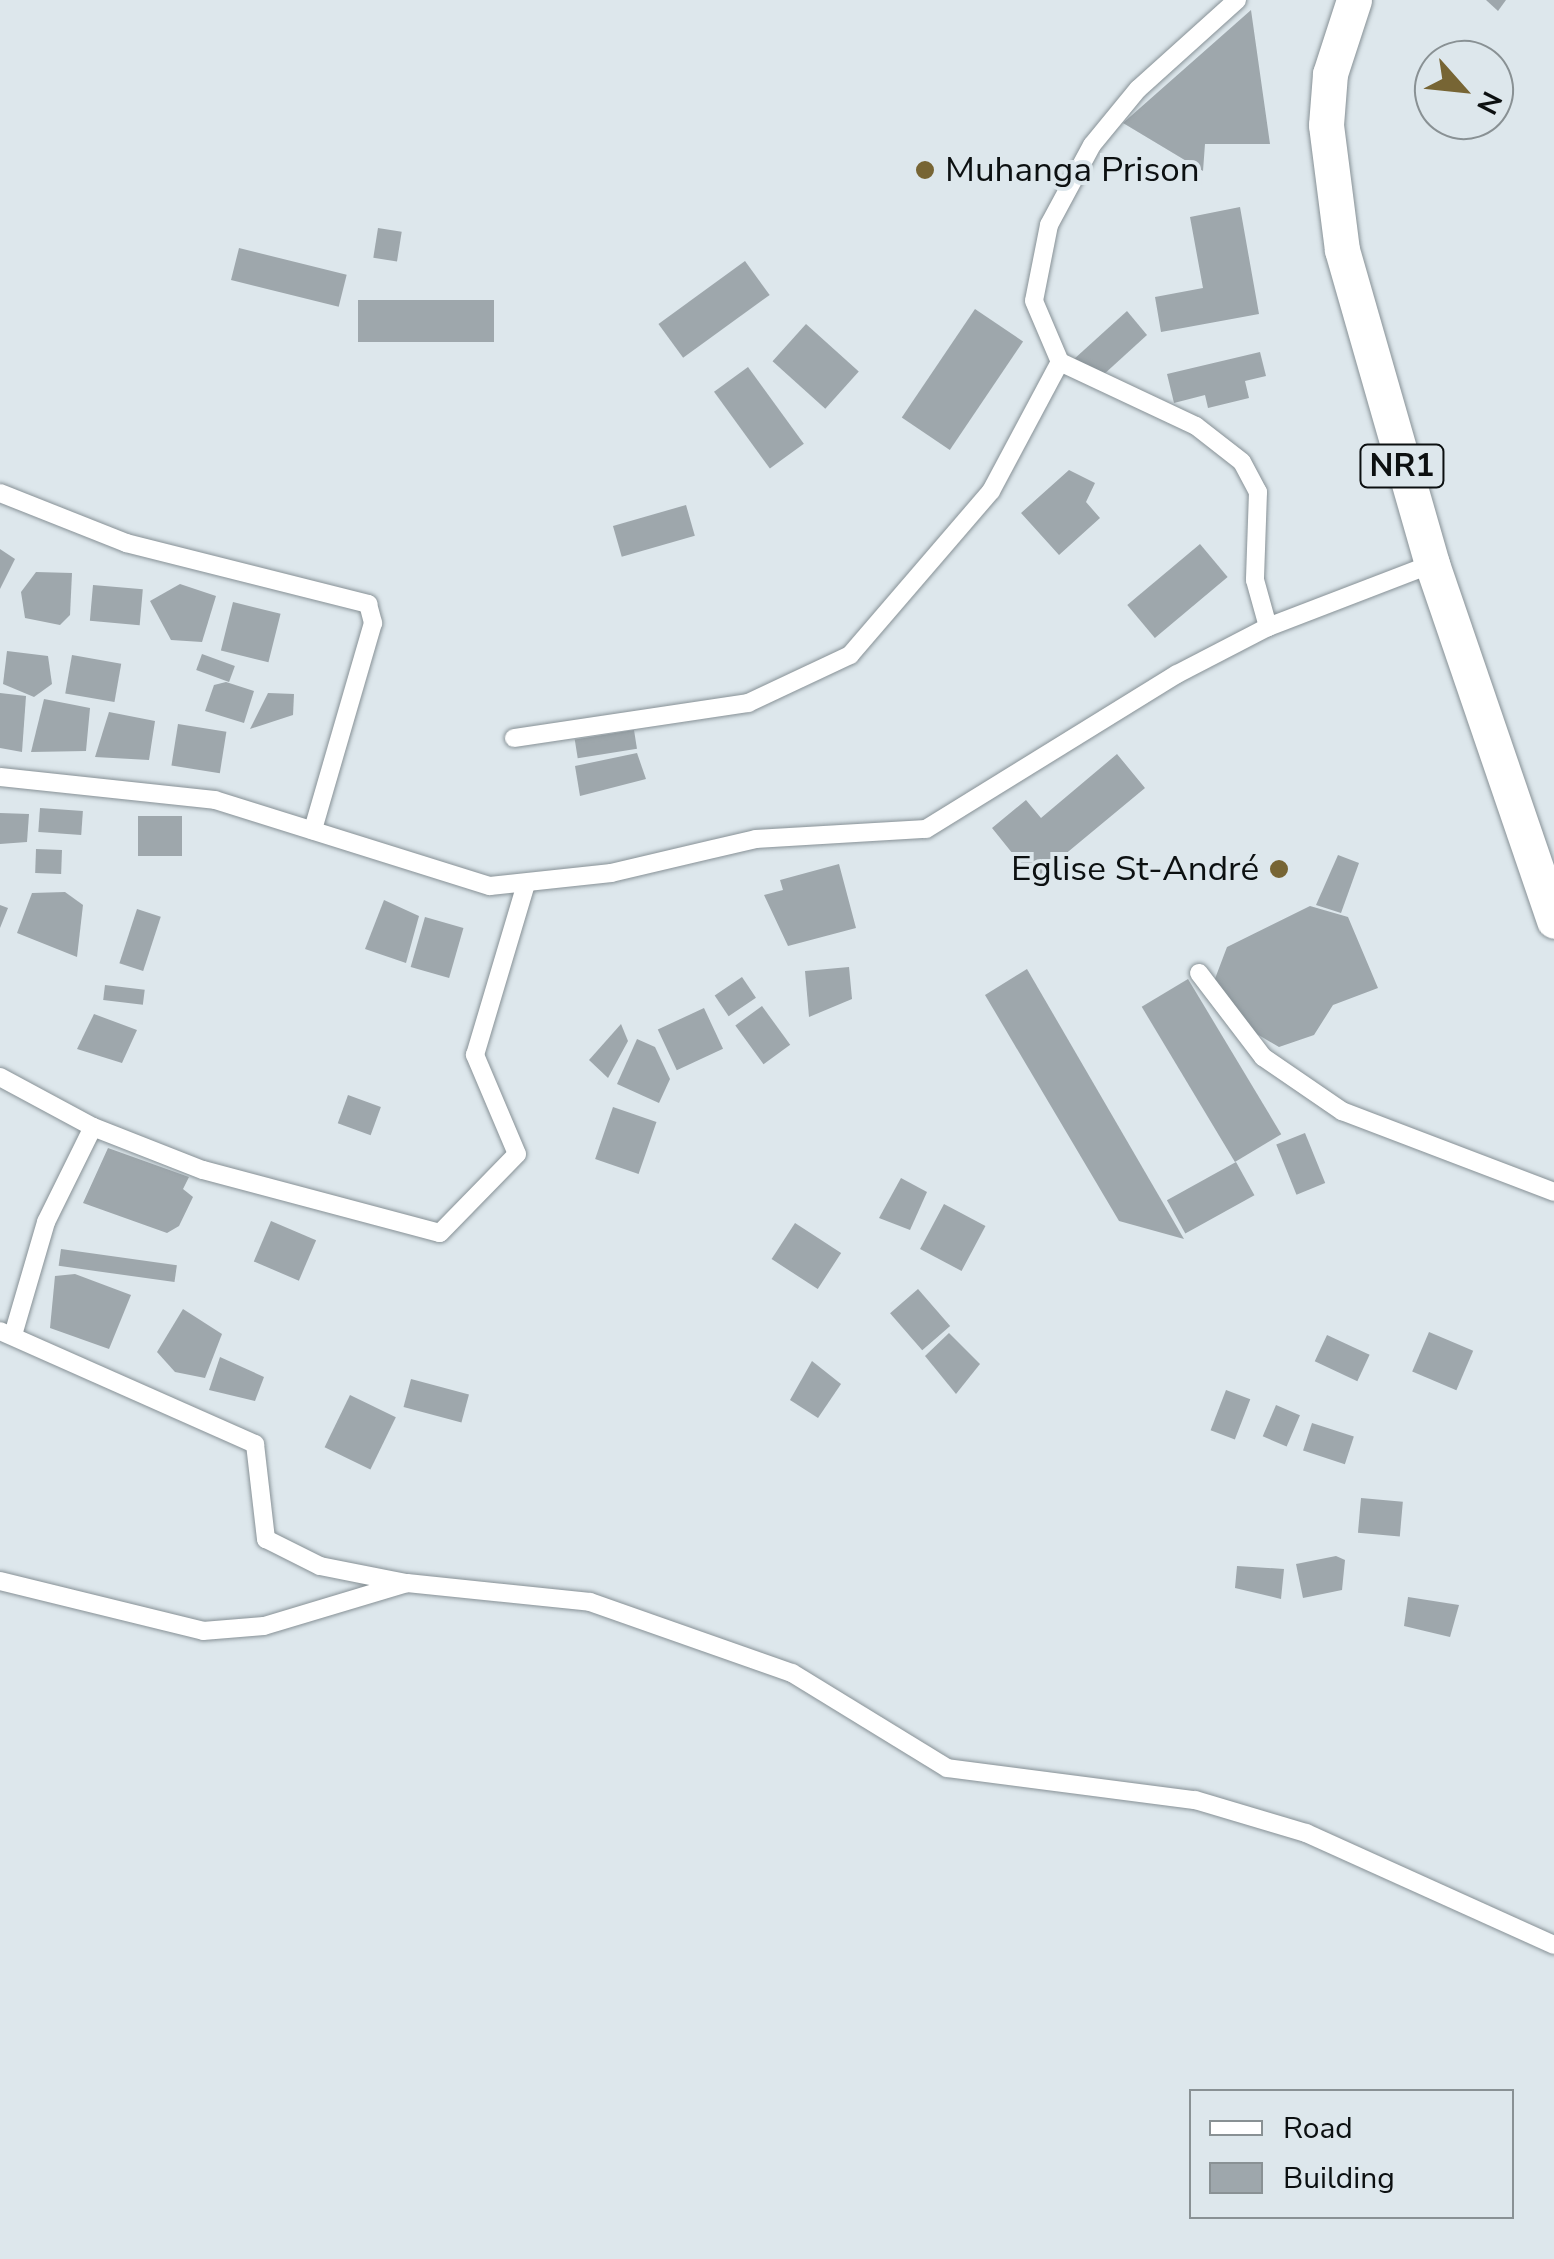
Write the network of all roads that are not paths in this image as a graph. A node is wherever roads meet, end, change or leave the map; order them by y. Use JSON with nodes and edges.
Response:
{"nodes":[{"id":1,"x":1237,"y":0,"type":"edge"},
{"id":2,"x":1354,"y":0,"type":"edge"},
{"id":3,"x":1060,"y":362,"type":"junction"},
{"id":4,"x":0,"y":493,"type":"edge"},
{"id":5,"x":1432,"y":564,"type":"junction"},
{"id":6,"x":1268,"y":627,"type":"junction"},
{"id":7,"x":514,"y":738,"type":"dead end"},
{"id":8,"x":0,"y":777,"type":"edge"},
{"id":9,"x":314,"y":830,"type":"junction"},
{"id":10,"x":525,"y":887,"type":"junction"},
{"id":11,"x":1554,"y":921,"type":"edge"},
{"id":12,"x":1200,"y":972,"type":"dead end"},
{"id":13,"x":0,"y":1077,"type":"edge"},
{"id":14,"x":92,"y":1127,"type":"junction"},
{"id":15,"x":1554,"y":1192,"type":"edge"},
{"id":16,"x":7,"y":1333,"type":"edge"},
{"id":17,"x":0,"y":1581,"type":"edge"},
{"id":18,"x":407,"y":1583,"type":"junction"},
{"id":19,"x":1554,"y":1944,"type":"edge"}],
"edges":[{"from":1,"to":3,"type":"street"},
{"from":2,"to":5,"type":"highway","number":"NR1"},
{"from":3,"to":6,"type":"street"},
{"from":3,"to":7,"type":"street"},
{"from":4,"to":9,"type":"street"},
{"from":5,"to":6,"type":"street"},
{"from":5,"to":11,"type":"highway","number":"NR1"},
{"from":6,"to":10,"type":"street"},
{"from":8,"to":9,"type":"street"},
{"from":9,"to":10,"type":"street"},
{"from":10,"to":14,"type":"street"},
{"from":12,"to":15,"type":"street"},
{"from":13,"to":14,"type":"street"},
{"from":14,"to":16,"type":"street"},
{"from":16,"to":18,"type":"street"},
{"from":17,"to":18,"type":"street"},
{"from":18,"to":19,"type":"street"}]}
